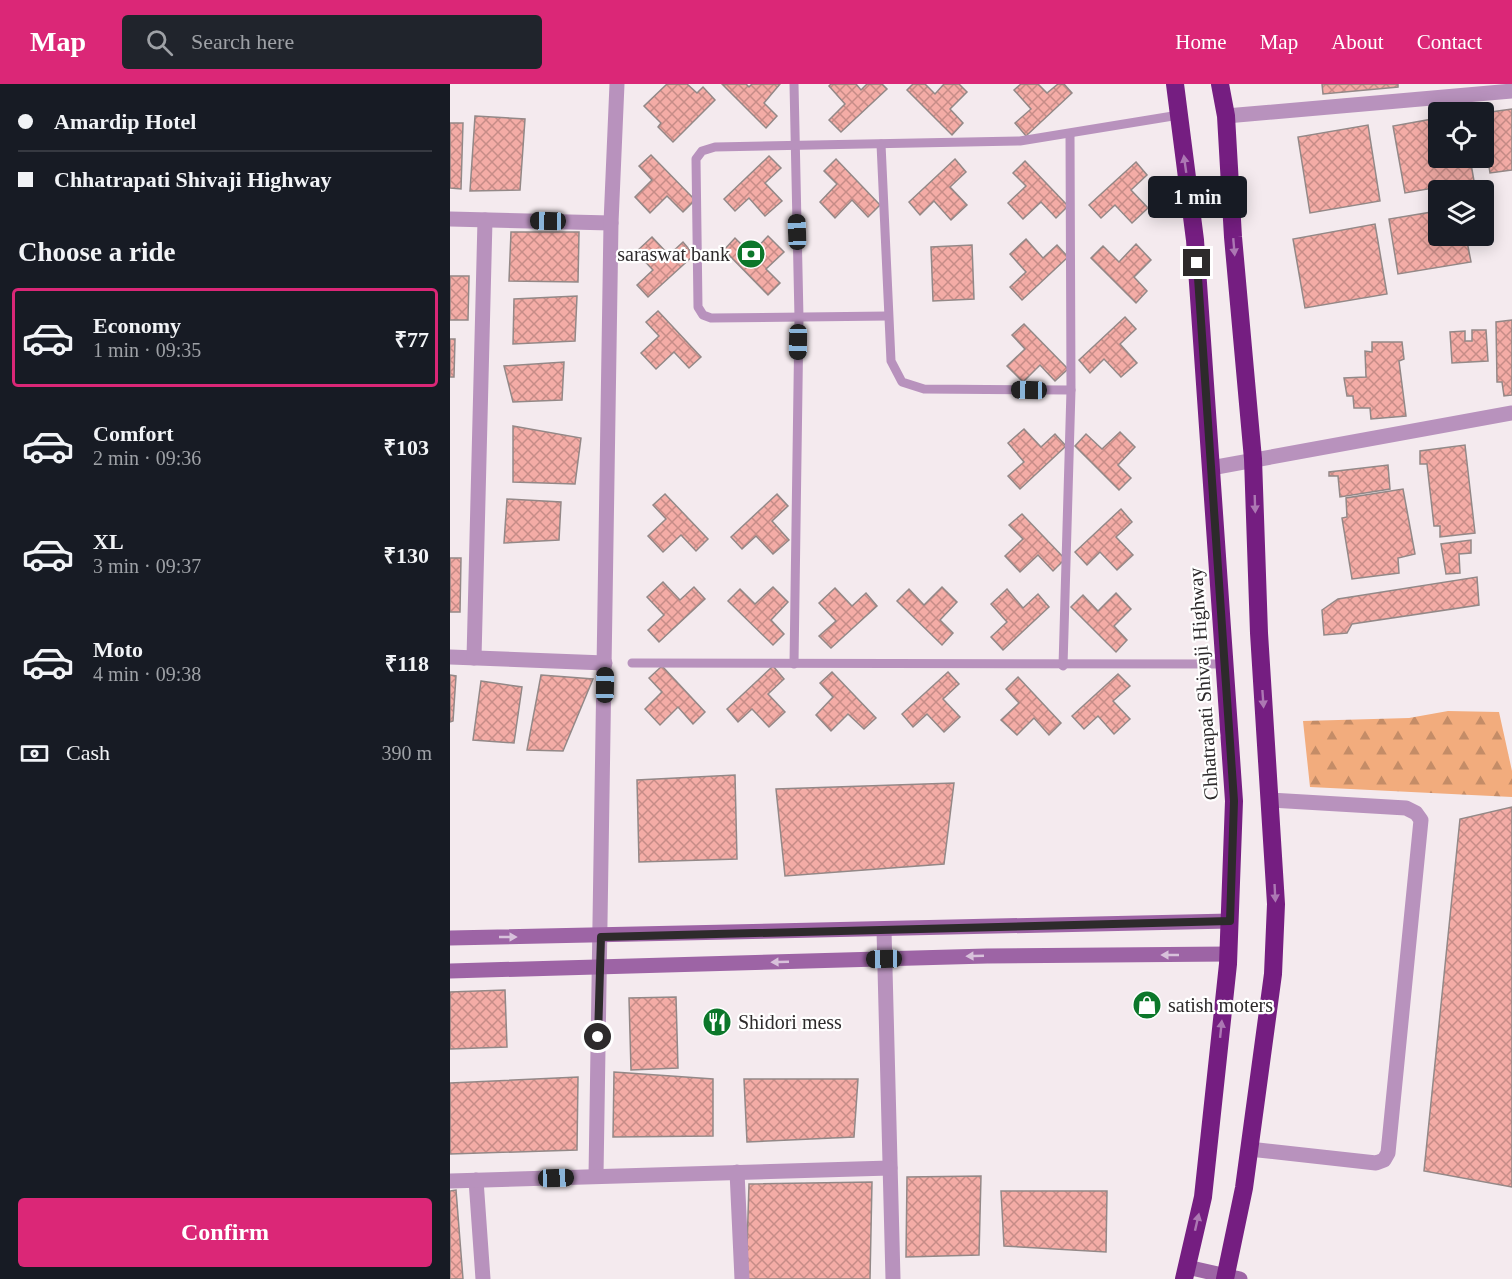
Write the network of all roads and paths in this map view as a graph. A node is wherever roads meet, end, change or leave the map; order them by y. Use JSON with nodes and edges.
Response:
{"nodes":[{"id":1,"x":616,"y":84,"type":"edge"},
{"id":2,"x":794,"y":84,"type":"edge"},
{"id":3,"x":1175,"y":84,"type":"edge"},
{"id":4,"x":1220,"y":84,"type":"edge"},
{"id":5,"x":1512,"y":91,"type":"edge"},
{"id":6,"x":1179,"y":116,"type":"junction"},
{"id":7,"x":1226,"y":116,"type":"junction"},
{"id":8,"x":1070,"y":134,"type":"junction"},
{"id":9,"x":881,"y":144,"type":"junction"},
{"id":10,"x":795,"y":146,"type":"junction"},
{"id":11,"x":450,"y":219,"type":"edge"},
{"id":12,"x":486,"y":220,"type":"junction"},
{"id":13,"x":611,"y":222,"type":"junction"},
{"id":14,"x":888,"y":316,"type":"junction"},
{"id":15,"x":799,"y":318,"type":"junction"},
{"id":16,"x":1071,"y":390,"type":"junction"},
{"id":17,"x":1512,"y":413,"type":"edge"},
{"id":18,"x":1253,"y":459,"type":"junction"},
{"id":19,"x":1211,"y":468,"type":"junction"},
{"id":20,"x":450,"y":657,"type":"edge"},
{"id":21,"x":474,"y":658,"type":"junction"},
{"id":22,"x":605,"y":663,"type":"junction"},
{"id":23,"x":632,"y":663,"type":"dead end"},
{"id":24,"x":794,"y":664,"type":"junction"},
{"id":25,"x":1225,"y":664,"type":"junction"},
{"id":26,"x":1063,"y":666,"type":"junction"},
{"id":27,"x":1270,"y":800,"type":"junction"},
{"id":28,"x":1230,"y":921,"type":"junction"},
{"id":29,"x":884,"y":930,"type":"junction"},
{"id":30,"x":601,"y":937,"type":"junction"},
{"id":31,"x":450,"y":938,"type":"edge"},
{"id":32,"x":1229,"y":954,"type":"junction"},
{"id":33,"x":884,"y":959,"type":"junction"},
{"id":34,"x":599,"y":967,"type":"junction"},
{"id":35,"x":450,"y":971,"type":"edge"},
{"id":36,"x":1249,"y":1149,"type":"junction"},
{"id":37,"x":890,"y":1168,"type":"junction"},
{"id":38,"x":737,"y":1172,"type":"junction"},
{"id":39,"x":596,"y":1176,"type":"junction"},
{"id":40,"x":476,"y":1180,"type":"junction"},
{"id":41,"x":450,"y":1181,"type":"edge"},
{"id":42,"x":1185,"y":1273,"type":"edge"},
{"id":43,"x":1230,"y":1278,"type":"edge"},
{"id":44,"x":483,"y":1279,"type":"edge"},
{"id":45,"x":742,"y":1279,"type":"edge"},
{"id":46,"x":893,"y":1279,"type":"edge"}],
"edges":[{"from":1,"to":13,"type":"street"},
{"from":2,"to":10,"type":"lane"},
{"from":3,"to":6,"type":"highway","name":"Chhatrapati Shivaji Highway"},
{"from":4,"to":7,"type":"highway"},
{"from":5,"to":7,"type":"street"},
{"from":6,"to":8,"type":"lane"},
{"from":19,"to":6,"type":"highway","name":"Chhatrapati Shivaji Highway","one_way":true},
{"from":7,"to":18,"type":"highway","one_way":true},
{"from":8,"to":9,"type":"lane"},
{"from":8,"to":16,"type":"lane"},
{"from":9,"to":10,"type":"lane"},
{"from":9,"to":14,"type":"lane"},
{"from":10,"to":15,"type":"lane"},
{"from":10,"to":15,"type":"lane"},
{"from":11,"to":12,"type":"street"},
{"from":12,"to":13,"type":"street"},
{"from":12,"to":21,"type":"street"},
{"from":13,"to":22,"type":"street"},
{"from":14,"to":15,"type":"lane"},
{"from":14,"to":16,"type":"lane"},
{"from":15,"to":24,"type":"lane"},
{"from":16,"to":26,"type":"lane"},
{"from":17,"to":18,"type":"street"},
{"from":18,"to":19,"type":"street"},
{"from":18,"to":27,"type":"highway","one_way":true},
{"from":19,"to":25,"type":"highway","name":"Chhatrapati Shivaji Highway"},
{"from":20,"to":21,"type":"street"},
{"from":21,"to":22,"type":"street"},
{"from":22,"to":30,"type":"street"},
{"from":23,"to":24,"type":"lane"},
{"from":24,"to":26,"type":"lane"},
{"from":25,"to":26,"type":"lane"},
{"from":25,"to":28,"type":"highway","name":"Chhatrapati Shivaji Highway"},
{"from":27,"to":36,"type":"highway","one_way":true},
{"from":27,"to":36,"type":"street"},
{"from":28,"to":29,"type":"street"},
{"from":28,"to":32,"type":"highway","name":"Chhatrapati Shivaji Highway"},
{"from":29,"to":30,"type":"street"},
{"from":29,"to":33,"type":"street"},
{"from":31,"to":30,"type":"street","one_way":true},
{"from":30,"to":34,"type":"street"},
{"from":32,"to":33,"type":"street","one_way":true},
{"from":42,"to":32,"type":"highway","name":"Chhatrapati Shivaji Highway","one_way":true},
{"from":33,"to":34,"type":"street","one_way":true},
{"from":33,"to":37,"type":"street"},
{"from":34,"to":35,"type":"street"},
{"from":34,"to":39,"type":"street"},
{"from":36,"to":43,"type":"highway"},
{"from":37,"to":38,"type":"street"},
{"from":37,"to":46,"type":"street"},
{"from":38,"to":39,"type":"street"},
{"from":38,"to":45,"type":"street"},
{"from":39,"to":40,"type":"street"},
{"from":40,"to":41,"type":"street"},
{"from":40,"to":44,"type":"street"},
{"from":42,"to":43,"type":"street"}]}
